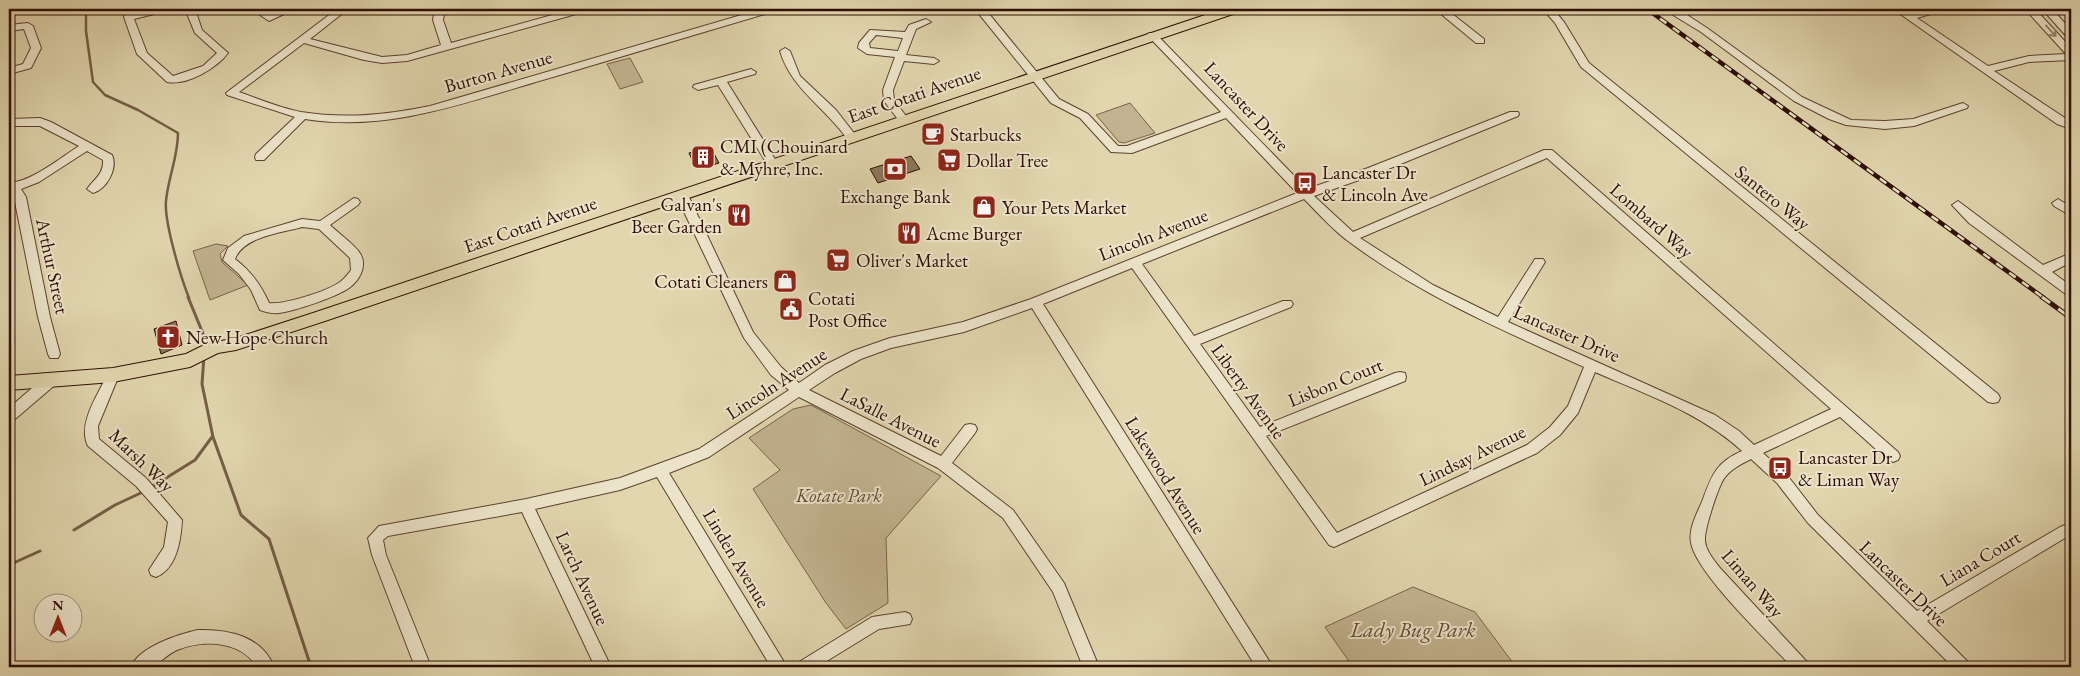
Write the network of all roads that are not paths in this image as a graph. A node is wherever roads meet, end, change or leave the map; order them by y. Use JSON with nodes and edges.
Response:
{"nodes":[{"id":1,"x":163,"y":9,"type":"edge"},
{"id":2,"x":190,"y":9,"type":"edge"},
{"id":3,"x":256,"y":9,"type":"edge"},
{"id":4,"x":290,"y":9,"type":"edge"},
{"id":5,"x":343,"y":9,"type":"edge"},
{"id":6,"x":440,"y":9,"type":"edge"},
{"id":7,"x":584,"y":9,"type":"edge"},
{"id":8,"x":772,"y":9,"type":"edge"},
{"id":9,"x":980,"y":9,"type":"edge"},
{"id":10,"x":1235,"y":9,"type":"edge"},
{"id":11,"x":1440,"y":9,"type":"edge"},
{"id":12,"x":1548,"y":9,"type":"edge"},
{"id":13,"x":1673,"y":9,"type":"edge"},
{"id":14,"x":1898,"y":9,"type":"edge"},
{"id":15,"x":1938,"y":9,"type":"edge"},
{"id":16,"x":2030,"y":9,"type":"edge"},
{"id":17,"x":2047,"y":9,"type":"edge"},
{"id":18,"x":569,"y":11,"type":"edge"},
{"id":19,"x":130,"y":13,"type":"edge"},
{"id":20,"x":1910,"y":17,"type":"junction"},
{"id":21,"x":926,"y":22,"type":"dead end"},
{"id":22,"x":9,"y":28,"type":"edge"},
{"id":23,"x":909,"y":35,"type":"junction"},
{"id":24,"x":1152,"y":36,"type":"junction"},
{"id":25,"x":2071,"y":36,"type":"edge"},
{"id":26,"x":302,"y":40,"type":"junction"},
{"id":27,"x":1480,"y":41,"type":"dead end"},
{"id":28,"x":447,"y":47,"type":"junction"},
{"id":29,"x":785,"y":51,"type":"dead end"},
{"id":30,"x":2071,"y":55,"type":"edge"},
{"id":31,"x":901,"y":56,"type":"junction"},
{"id":32,"x":934,"y":61,"type":"dead end"},
{"id":33,"x":1986,"y":70,"type":"junction"},
{"id":34,"x":9,"y":71,"type":"edge"},
{"id":35,"x":751,"y":72,"type":"dead end"},
{"id":36,"x":1035,"y":75,"type":"junction"},
{"id":37,"x":721,"y":80,"type":"junction"},
{"id":38,"x":698,"y":87,"type":"dead end"},
{"id":39,"x":1963,"y":106,"type":"dead end"},
{"id":40,"x":1228,"y":113,"type":"junction"},
{"id":41,"x":1514,"y":114,"type":"dead end"},
{"id":42,"x":303,"y":115,"type":"junction"},
{"id":43,"x":904,"y":120,"type":"junction"},
{"id":44,"x":9,"y":123,"type":"edge"},
{"id":45,"x":2071,"y":126,"type":"edge"},
{"id":46,"x":852,"y":137,"type":"junction"},
{"id":47,"x":86,"y":147,"type":"junction"},
{"id":48,"x":260,"y":157,"type":"dead end"},
{"id":49,"x":773,"y":164,"type":"junction"},
{"id":50,"x":10,"y":187,"type":"edge"},
{"id":51,"x":93,"y":189,"type":"dead end"},
{"id":52,"x":1305,"y":194,"type":"junction"},
{"id":53,"x":682,"y":195,"type":"junction"},
{"id":54,"x":354,"y":202,"type":"dead end"},
{"id":55,"x":2058,"y":203,"type":"dead end"},
{"id":56,"x":1958,"y":205,"type":"dead end"},
{"id":57,"x":2071,"y":212,"type":"edge"},
{"id":58,"x":322,"y":225,"type":"junction"},
{"id":59,"x":1352,"y":236,"type":"junction"},
{"id":60,"x":2071,"y":257,"type":"edge"},
{"id":61,"x":1134,"y":262,"type":"junction"},
{"id":62,"x":1539,"y":262,"type":"dead end"},
{"id":63,"x":2042,"y":271,"type":"junction"},
{"id":64,"x":336,"y":289,"type":"junction"},
{"id":65,"x":2071,"y":292,"type":"edge"},
{"id":66,"x":1035,"y":302,"type":"junction"},
{"id":67,"x":1287,"y":304,"type":"dead end"},
{"id":68,"x":342,"y":310,"type":"junction"},
{"id":69,"x":1500,"y":324,"type":"junction"},
{"id":70,"x":1191,"y":342,"type":"junction"},
{"id":71,"x":54,"y":354,"type":"dead end"},
{"id":72,"x":1591,"y":365,"type":"junction"},
{"id":73,"x":113,"y":375,"type":"junction"},
{"id":74,"x":1400,"y":377,"type":"dead end"},
{"id":75,"x":51,"y":380,"type":"junction"},
{"id":76,"x":9,"y":383,"type":"edge"},
{"id":77,"x":798,"y":390,"type":"junction"},
{"id":78,"x":1992,"y":398,"type":"dead end"},
{"id":79,"x":1840,"y":411,"type":"junction"},
{"id":80,"x":9,"y":416,"type":"edge"},
{"id":81,"x":970,"y":429,"type":"dead end"},
{"id":82,"x":1257,"y":434,"type":"junction"},
{"id":83,"x":1752,"y":451,"type":"junction"},
{"id":84,"x":1893,"y":456,"type":"dead end"},
{"id":85,"x":943,"y":464,"type":"junction"},
{"id":86,"x":660,"y":470,"type":"junction"},
{"id":87,"x":526,"y":506,"type":"junction"},
{"id":88,"x":2065,"y":531,"type":"dead end"},
{"id":89,"x":1334,"y":541,"type":"joint"},
{"id":90,"x":156,"y":570,"type":"dead end"},
{"id":91,"x":905,"y":619,"type":"dead end"},
{"id":92,"x":1916,"y":620,"type":"junction"},
{"id":93,"x":139,"y":667,"type":"edge"},
{"id":94,"x":266,"y":667,"type":"edge"},
{"id":95,"x":424,"y":667,"type":"edge"},
{"id":96,"x":603,"y":667,"type":"edge"},
{"id":97,"x":779,"y":667,"type":"edge"},
{"id":98,"x":804,"y":667,"type":"edge"},
{"id":99,"x":1091,"y":667,"type":"edge"},
{"id":100,"x":1265,"y":667,"type":"edge"},
{"id":101,"x":1802,"y":667,"type":"edge"},
{"id":102,"x":1964,"y":667,"type":"edge"}],
"edges":[{"from":1,"to":19,"type":"street"},
{"from":2,"to":19,"type":"street"},
{"from":3,"to":4,"type":"street"},
{"from":5,"to":26,"type":"street"},
{"from":6,"to":28,"type":"street"},
{"from":7,"to":18,"type":"street"},
{"from":8,"to":42,"type":"street","name":"Burton Avenue"},
{"from":9,"to":36,"type":"street"},
{"from":10,"to":24,"type":"main road","name":"East Cotati Avenue"},
{"from":11,"to":27,"type":"street"},
{"from":12,"to":78,"type":"street","name":"Santero Way"},
{"from":13,"to":39,"type":"street"},
{"from":14,"to":20,"type":"street"},
{"from":15,"to":20,"type":"street"},
{"from":16,"to":30,"type":"street","one_way":true},
{"from":17,"to":25,"type":"street"},
{"from":18,"to":28,"type":"street"},
{"from":20,"to":33,"type":"street"},
{"from":21,"to":23,"type":"street"},
{"from":22,"to":34,"type":"street"},
{"from":23,"to":31,"type":"street"},
{"from":23,"to":31,"type":"street"},
{"from":24,"to":36,"type":"main road","name":"East Cotati Avenue"},
{"from":24,"to":40,"type":"street","name":"Lancaster Drive"},
{"from":26,"to":28,"type":"street"},
{"from":26,"to":42,"type":"street","name":"Burton Avenue"},
{"from":29,"to":46,"type":"street"},
{"from":30,"to":33,"type":"street"},
{"from":31,"to":32,"type":"street"},
{"from":31,"to":43,"type":"street"},
{"from":33,"to":45,"type":"street"},
{"from":35,"to":37,"type":"street"},
{"from":36,"to":40,"type":"street"},
{"from":36,"to":43,"type":"main road","name":"East Cotati Avenue"},
{"from":37,"to":38,"type":"street"},
{"from":37,"to":49,"type":"street"},
{"from":40,"to":52,"type":"street","name":"Lancaster Drive"},
{"from":41,"to":52,"type":"street","name":"Lincoln Avenue"},
{"from":42,"to":48,"type":"street"},
{"from":43,"to":46,"type":"main road","name":"East Cotati Avenue"},
{"from":44,"to":47,"type":"street"},
{"from":46,"to":49,"type":"main road","name":"East Cotati Avenue"},
{"from":47,"to":50,"type":"street"},
{"from":47,"to":51,"type":"street"},
{"from":49,"to":53,"type":"main road","name":"East Cotati Avenue"},
{"from":50,"to":71,"type":"street","name":"Arthur Street"},
{"from":52,"to":59,"type":"street","name":"Lancaster Drive"},
{"from":52,"to":61,"type":"street","name":"Lincoln Avenue"},
{"from":53,"to":68,"type":"main road","name":"East Cotati Avenue"},
{"from":53,"to":77,"type":"street","name":"LaSalle Avenue"},
{"from":54,"to":58,"type":"street"},
{"from":55,"to":57,"type":"street"},
{"from":56,"to":63,"type":"street"},
{"from":58,"to":64,"type":"street"},
{"from":58,"to":64,"type":"street"},
{"from":59,"to":69,"type":"street","name":"Lancaster Drive"},
{"from":59,"to":79,"type":"street","name":"Lombard Way"},
{"from":60,"to":63,"type":"street"},
{"from":61,"to":66,"type":"street","name":"Lincoln Avenue"},
{"from":61,"to":70,"type":"street","name":"Liberty Avenue"},
{"from":62,"to":69,"type":"street"},
{"from":63,"to":65,"type":"street"},
{"from":64,"to":68,"type":"street"},
{"from":66,"to":77,"type":"street","name":"Lincoln Avenue"},
{"from":66,"to":100,"type":"street","name":"Lakewood Avenue"},
{"from":67,"to":70,"type":"street"},
{"from":68,"to":73,"type":"main road","name":"East Cotati Avenue"},
{"from":69,"to":72,"type":"street","name":"Lancaster Drive"},
{"from":70,"to":82,"type":"street","name":"Liberty Avenue"},
{"from":72,"to":83,"type":"street","name":"Lancaster Drive"},
{"from":72,"to":89,"type":"street","name":"Lindsay Avenue"},
{"from":73,"to":75,"type":"main road","name":"East Cotati Avenue"},
{"from":73,"to":90,"type":"street","name":"Marsh Way"},
{"from":74,"to":82,"type":"street","name":"Lisbon Court"},
{"from":75,"to":76,"type":"main road","name":"East Cotati Avenue"},
{"from":75,"to":80,"type":"street"},
{"from":77,"to":85,"type":"street","name":"LaSalle Avenue"},
{"from":77,"to":86,"type":"street","name":"Lincoln Avenue"},
{"from":79,"to":83,"type":"street","name":"Liman Way"},
{"from":79,"to":84,"type":"street","name":"Lombard Way"},
{"from":81,"to":85,"type":"street"},
{"from":82,"to":89,"type":"street","name":"Liberty Avenue"},
{"from":83,"to":92,"type":"street","name":"Lancaster Drive"},
{"from":83,"to":101,"type":"street","name":"Liman Way"},
{"from":85,"to":99,"type":"street","name":"LaSalle Avenue"},
{"from":86,"to":87,"type":"street","name":"Lincoln Avenue"},
{"from":86,"to":97,"type":"street","name":"Linden Avenue"},
{"from":87,"to":95,"type":"street","name":"Lincoln Avenue"},
{"from":87,"to":96,"type":"street","name":"Larch Avenue"},
{"from":88,"to":92,"type":"street","name":"Liana Court"},
{"from":91,"to":98,"type":"street"},
{"from":92,"to":102,"type":"street","name":"Lancaster Drive"},
{"from":93,"to":94,"type":"street"}]}
